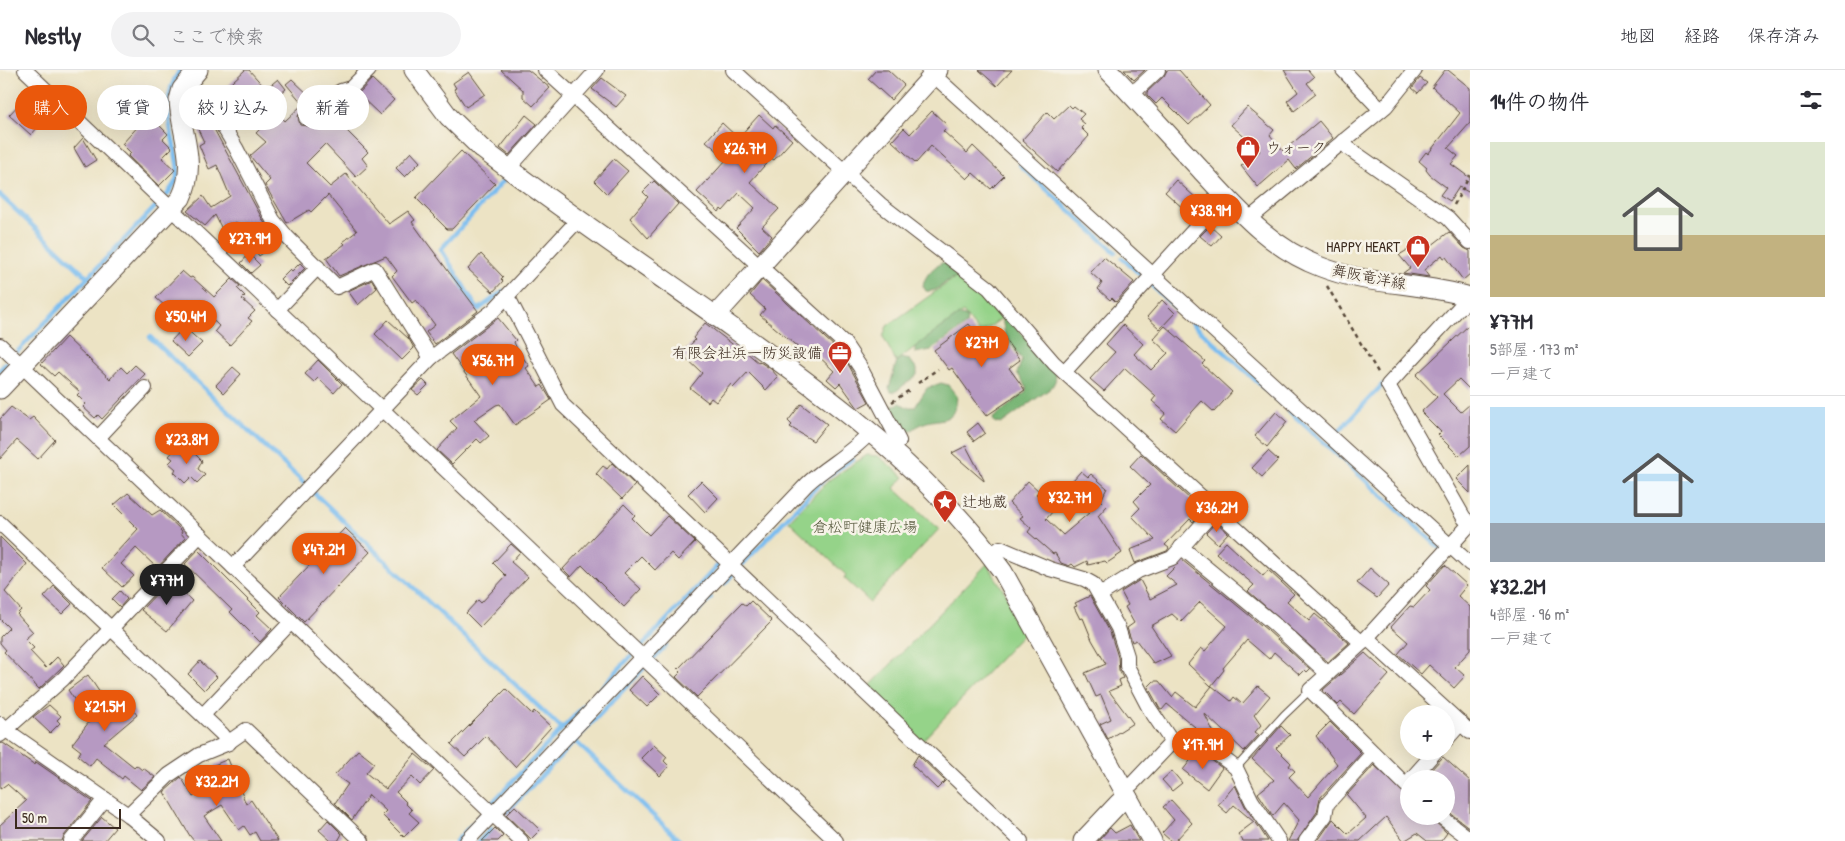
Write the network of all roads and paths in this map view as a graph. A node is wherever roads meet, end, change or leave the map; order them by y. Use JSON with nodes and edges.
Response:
{"nodes":[{"id":1,"x":25,"y":70,"type":"edge"},
{"id":2,"x":198,"y":70,"type":"edge"},
{"id":3,"x":369,"y":70,"type":"edge"},
{"id":4,"x":414,"y":70,"type":"edge"},
{"id":5,"x":545,"y":70,"type":"edge"},
{"id":6,"x":597,"y":70,"type":"edge"},
{"id":7,"x":733,"y":70,"type":"edge"},
{"id":8,"x":1108,"y":70,"type":"edge"},
{"id":9,"x":1158,"y":70,"type":"edge"},
{"id":10,"x":1343,"y":70,"type":"edge"},
{"id":11,"x":1415,"y":70,"type":"edge"},
{"id":12,"x":933,"y":72,"type":"edge"},
{"id":13,"x":185,"y":85,"type":"edge"},
{"id":14,"x":354,"y":85,"type":"edge"},
{"id":15,"x":1131,"y":94,"type":"junction"},
{"id":16,"x":573,"y":96,"type":"junction"},
{"id":17,"x":1381,"y":110,"type":"junction"},
{"id":18,"x":183,"y":130,"type":"edge"},
{"id":19,"x":225,"y":130,"type":"edge"},
{"id":20,"x":1343,"y":141,"type":"junction"},
{"id":21,"x":508,"y":169,"type":"junction"},
{"id":22,"x":845,"y":172,"type":"junction"},
{"id":23,"x":1470,"y":175,"type":"edge"},
{"id":24,"x":1225,"y":196,"type":"junction"},
{"id":25,"x":171,"y":209,"type":"junction"},
{"id":26,"x":1448,"y":218,"type":"junction"},
{"id":27,"x":579,"y":219,"type":"junction"},
{"id":28,"x":1248,"y":220,"type":"junction"},
{"id":29,"x":1470,"y":242,"type":"edge"},
{"id":30,"x":760,"y":265,"type":"junction"},
{"id":31,"x":318,"y":267,"type":"junction"},
{"id":32,"x":1326,"y":269,"type":"junction"},
{"id":33,"x":1152,"y":275,"type":"junction"},
{"id":34,"x":1470,"y":297,"type":"edge"},
{"id":35,"x":506,"y":298,"type":"junction"},
{"id":36,"x":1470,"y":301,"type":"edge"},
{"id":37,"x":277,"y":310,"type":"junction"},
{"id":38,"x":715,"y":316,"type":"junction"},
{"id":39,"x":0,"y":345,"type":"edge"},
{"id":40,"x":431,"y":358,"type":"junction"},
{"id":41,"x":22,"y":366,"type":"junction"},
{"id":42,"x":938,"y":369,"type":"dead end"},
{"id":43,"x":1064,"y":372,"type":"junction"},
{"id":44,"x":918,"y":383,"type":"dead end"},
{"id":45,"x":1388,"y":384,"type":"junction"},
{"id":46,"x":145,"y":388,"type":"dead end"},
{"id":47,"x":0,"y":389,"type":"edge"},
{"id":48,"x":382,"y":409,"type":"junction"},
{"id":49,"x":872,"y":431,"type":"junction"},
{"id":50,"x":98,"y":438,"type":"junction"},
{"id":51,"x":891,"y":449,"type":"junction"},
{"id":52,"x":1216,"y":510,"type":"junction"},
{"id":53,"x":0,"y":523,"type":"edge"},
{"id":54,"x":1470,"y":524,"type":"edge"},
{"id":55,"x":200,"y":535,"type":"junction"},
{"id":56,"x":1450,"y":546,"type":"junction"},
{"id":57,"x":1181,"y":547,"type":"junction"},
{"id":58,"x":991,"y":555,"type":"junction"},
{"id":59,"x":1470,"y":564,"type":"edge"},
{"id":60,"x":731,"y":565,"type":"junction"},
{"id":61,"x":232,"y":566,"type":"junction"},
{"id":62,"x":1100,"y":595,"type":"junction"},
{"id":63,"x":291,"y":622,"type":"junction"},
{"id":64,"x":111,"y":628,"type":"junction"},
{"id":65,"x":1364,"y":640,"type":"junction"},
{"id":66,"x":643,"y":657,"type":"junction"},
{"id":67,"x":1328,"y":674,"type":"junction"},
{"id":68,"x":1310,"y":690,"type":"junction"},
{"id":69,"x":203,"y":715,"type":"junction"},
{"id":70,"x":1466,"y":728,"type":"edge"},
{"id":71,"x":2,"y":729,"type":"edge"},
{"id":72,"x":1455,"y":735,"type":"edge"},
{"id":73,"x":229,"y":742,"type":"junction"},
{"id":74,"x":1172,"y":742,"type":"junction"},
{"id":75,"x":1372,"y":754,"type":"junction"},
{"id":76,"x":1428,"y":760,"type":"edge"},
{"id":77,"x":1236,"y":768,"type":"junction"},
{"id":78,"x":1419,"y":770,"type":"edge"},
{"id":79,"x":1400,"y":777,"type":"edge"},
{"id":80,"x":1126,"y":793,"type":"junction"},
{"id":81,"x":105,"y":799,"type":"junction"},
{"id":82,"x":493,"y":814,"type":"junction"},
{"id":83,"x":128,"y":815,"type":"junction"},
{"id":84,"x":1452,"y":825,"type":"edge"},
{"id":85,"x":1470,"y":839,"type":"edge"},
{"id":86,"x":71,"y":841,"type":"edge"},
{"id":87,"x":159,"y":841,"type":"edge"},
{"id":88,"x":362,"y":841,"type":"edge"},
{"id":89,"x":468,"y":841,"type":"edge"},
{"id":90,"x":521,"y":841,"type":"edge"},
{"id":91,"x":836,"y":841,"type":"edge"},
{"id":92,"x":1021,"y":841,"type":"edge"},
{"id":93,"x":1083,"y":841,"type":"edge"},
{"id":94,"x":1152,"y":841,"type":"edge"},
{"id":95,"x":1279,"y":841,"type":"edge"},
{"id":96,"x":1306,"y":841,"type":"edge"}],
"edges":[{"from":1,"to":25,"type":"street"},
{"from":2,"to":13,"type":"street"},
{"from":3,"to":14,"type":"street"},
{"from":4,"to":21,"type":"street"},
{"from":5,"to":16,"type":"street"},
{"from":6,"to":16,"type":"street"},
{"from":7,"to":22,"type":"street"},
{"from":8,"to":15,"type":"street","name":"舞阪竜洋線"},
{"from":9,"to":15,"type":"street"},
{"from":10,"to":17,"type":"street"},
{"from":11,"to":17,"type":"street"},
{"from":12,"to":22,"type":"street"},
{"from":12,"to":33,"type":"street"},
{"from":15,"to":24,"type":"street","name":"舞阪竜洋線"},
{"from":16,"to":21,"type":"street"},
{"from":16,"to":30,"type":"street"},
{"from":17,"to":20,"type":"street"},
{"from":18,"to":25,"type":"street"},
{"from":19,"to":31,"type":"street"},
{"from":20,"to":26,"type":"street"},
{"from":20,"to":28,"type":"street"},
{"from":21,"to":27,"type":"street"},
{"from":22,"to":30,"type":"street"},
{"from":22,"to":43,"type":"street"},
{"from":23,"to":26,"type":"path"},
{"from":24,"to":28,"type":"street","name":"舞阪竜洋線"},
{"from":24,"to":33,"type":"street"},
{"from":25,"to":37,"type":"street"},
{"from":25,"to":41,"type":"street"},
{"from":26,"to":29,"type":"street"},
{"from":27,"to":35,"type":"street"},
{"from":27,"to":38,"type":"street"},
{"from":28,"to":32,"type":"street","name":"舞阪竜洋線"},
{"from":30,"to":38,"type":"street"},
{"from":30,"to":51,"type":"street"},
{"from":31,"to":37,"type":"street"},
{"from":31,"to":40,"type":"street"},
{"from":32,"to":34,"type":"street","name":"舞阪竜洋線"},
{"from":32,"to":45,"type":"path"},
{"from":33,"to":43,"type":"street"},
{"from":33,"to":56,"type":"street"},
{"from":35,"to":40,"type":"street"},
{"from":35,"to":60,"type":"street"},
{"from":36,"to":45,"type":"street"},
{"from":37,"to":48,"type":"street"},
{"from":38,"to":49,"type":"street"},
{"from":39,"to":41,"type":"street"},
{"from":40,"to":48,"type":"street"},
{"from":41,"to":47,"type":"street"},
{"from":41,"to":50,"type":"street"},
{"from":42,"to":44,"type":"path"},
{"from":43,"to":52,"type":"street"},
{"from":45,"to":54,"type":"street"},
{"from":46,"to":50,"type":"street"},
{"from":48,"to":61,"type":"street"},
{"from":48,"to":66,"type":"street"},
{"from":49,"to":51,"type":"street"},
{"from":49,"to":60,"type":"street"},
{"from":50,"to":55,"type":"street"},
{"from":51,"to":58,"type":"street"},
{"from":52,"to":57,"type":"street"},
{"from":52,"to":65,"type":"street"},
{"from":53,"to":64,"type":"street"},
{"from":54,"to":56,"type":"street"},
{"from":55,"to":61,"type":"street"},
{"from":55,"to":64,"type":"street"},
{"from":56,"to":59,"type":"street"},
{"from":56,"to":65,"type":"street"},
{"from":57,"to":62,"type":"street"},
{"from":57,"to":67,"type":"street"},
{"from":58,"to":62,"type":"street"},
{"from":58,"to":80,"type":"street"},
{"from":60,"to":66,"type":"street"},
{"from":60,"to":92,"type":"street"},
{"from":61,"to":63,"type":"street"},
{"from":62,"to":74,"type":"street"},
{"from":63,"to":69,"type":"street"},
{"from":63,"to":82,"type":"street"},
{"from":64,"to":69,"type":"street"},
{"from":64,"to":71,"type":"street"},
{"from":65,"to":67,"type":"street"},
{"from":65,"to":70,"type":"street"},
{"from":66,"to":82,"type":"street"},
{"from":66,"to":91,"type":"street"},
{"from":67,"to":68,"type":"street"},
{"from":68,"to":75,"type":"street"},
{"from":68,"to":77,"type":"lane"},
{"from":69,"to":73,"type":"street"},
{"from":70,"to":72,"type":"street"},
{"from":71,"to":81,"type":"street"},
{"from":73,"to":83,"type":"street"},
{"from":73,"to":88,"type":"street"},
{"from":74,"to":77,"type":"street"},
{"from":74,"to":80,"type":"street"},
{"from":75,"to":79,"type":"street"},
{"from":75,"to":96,"type":"street"},
{"from":76,"to":78,"type":"street"},
{"from":77,"to":95,"type":"street"},
{"from":80,"to":93,"type":"street"},
{"from":80,"to":94,"type":"street"},
{"from":81,"to":83,"type":"street"},
{"from":81,"to":86,"type":"street"},
{"from":82,"to":89,"type":"street"},
{"from":82,"to":90,"type":"street"},
{"from":83,"to":87,"type":"street"},
{"from":84,"to":85,"type":"street"}]}
